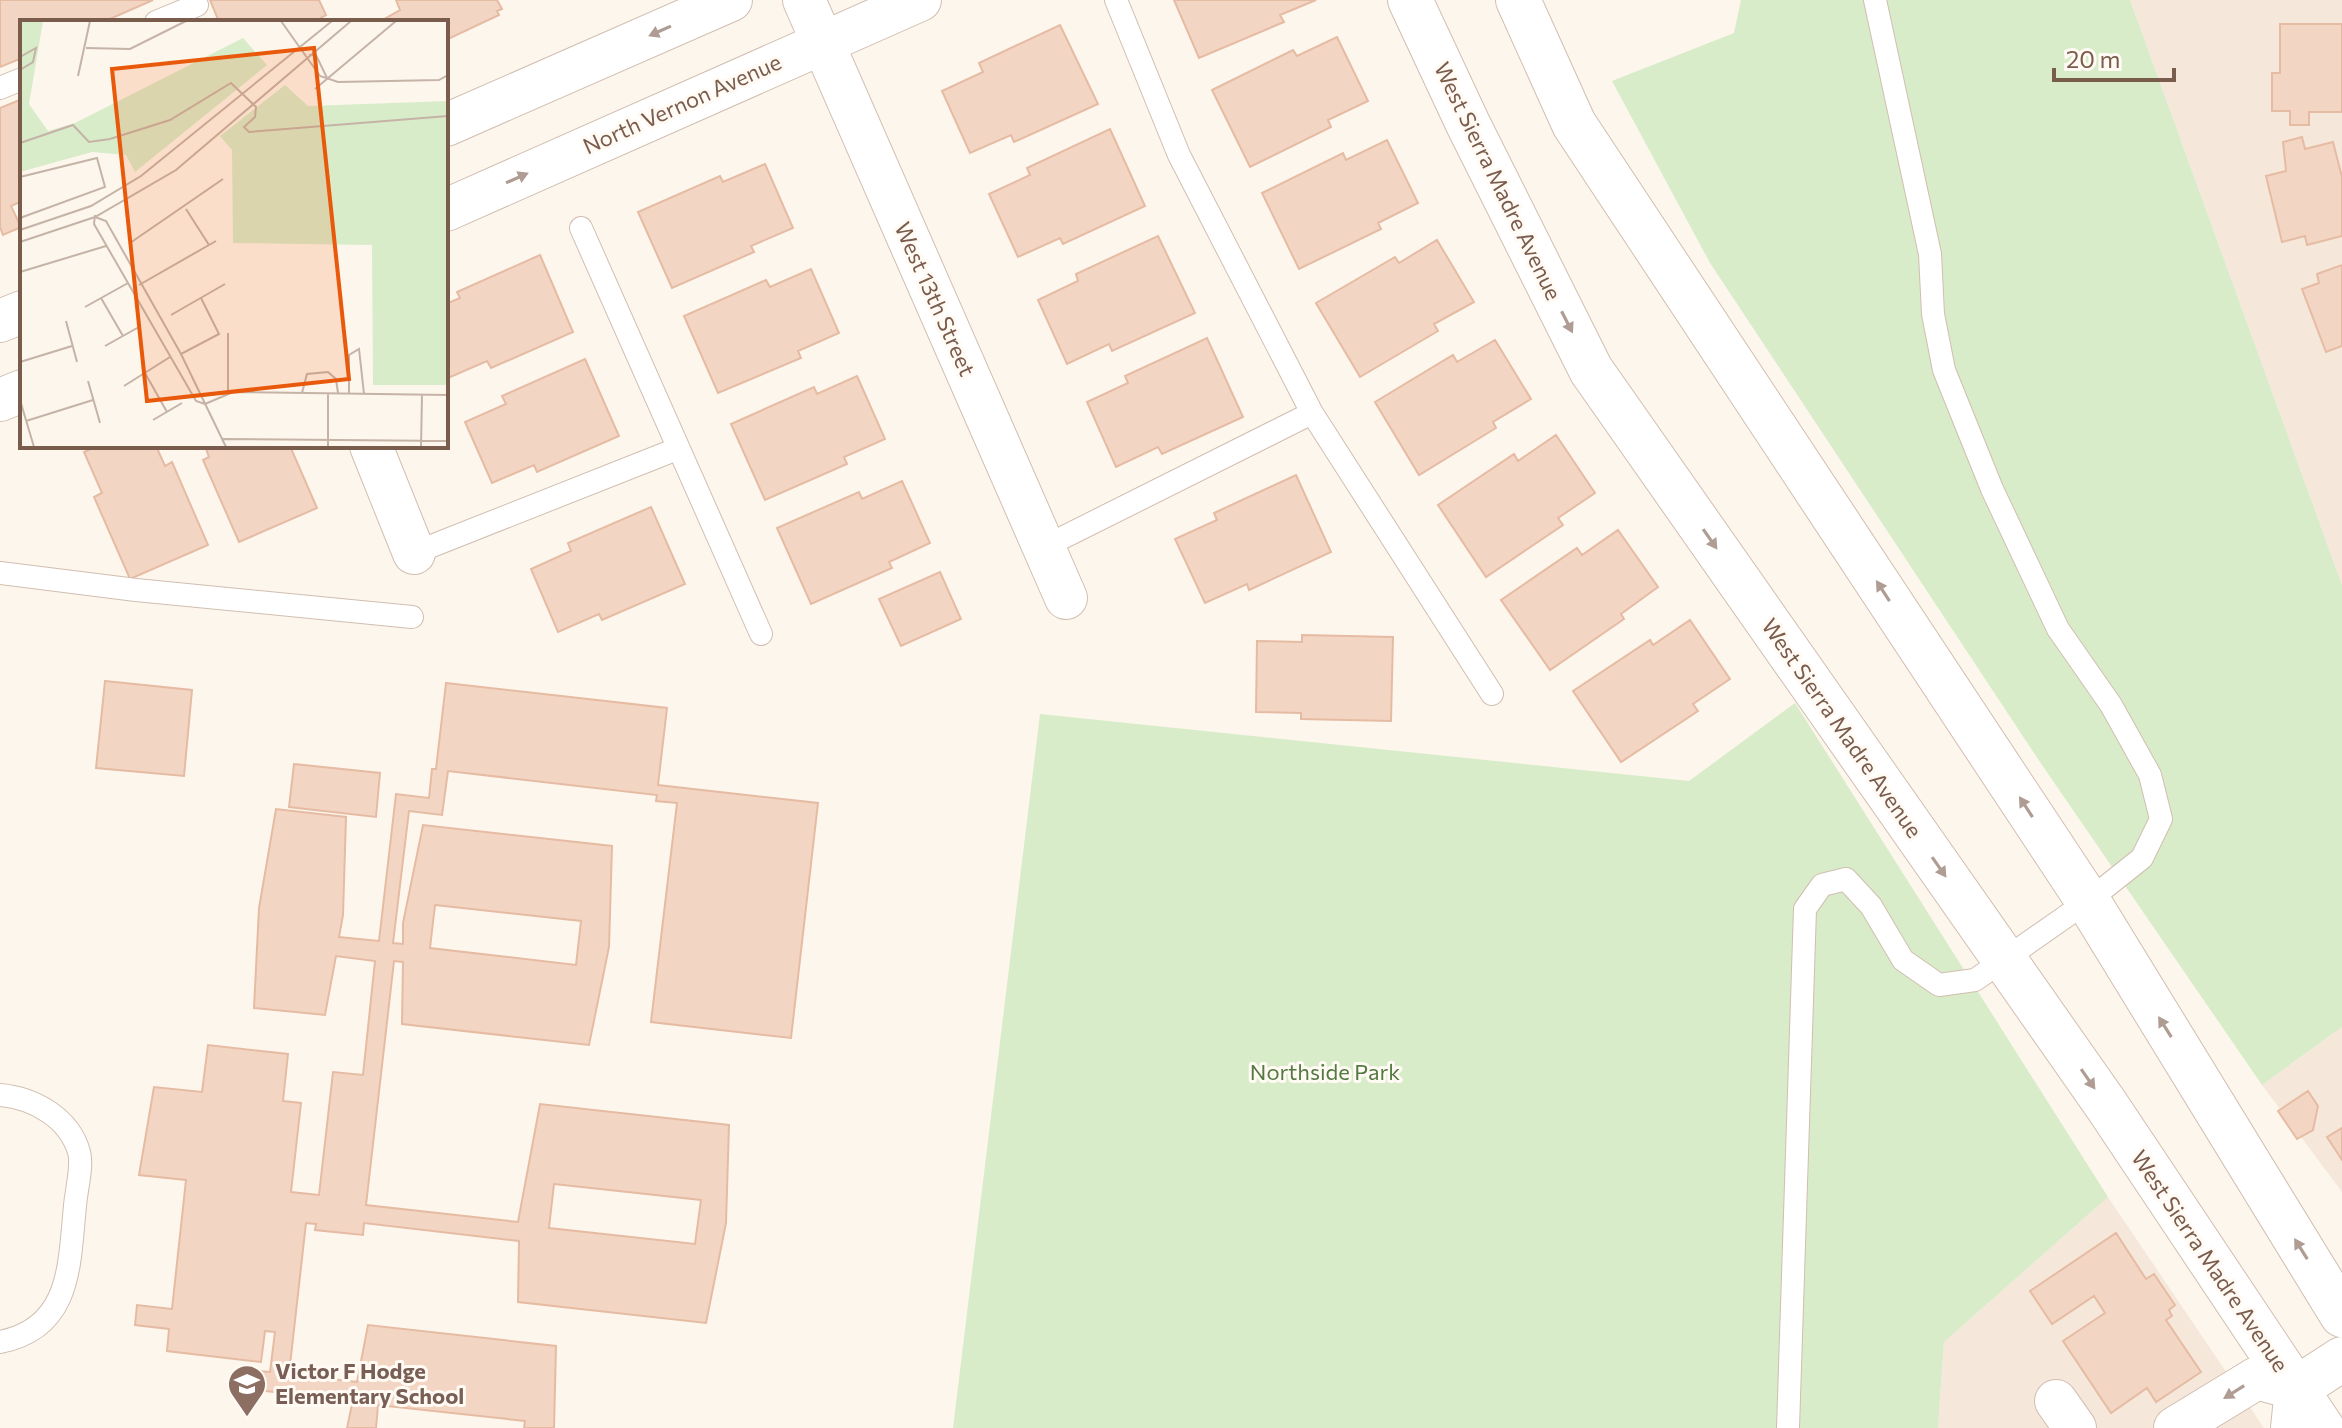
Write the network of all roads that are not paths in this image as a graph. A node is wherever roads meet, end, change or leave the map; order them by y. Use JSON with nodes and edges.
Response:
{"nodes":[{"id":1,"x":731,"y":0,"type":"edge"},
{"id":2,"x":804,"y":0,"type":"edge"},
{"id":3,"x":920,"y":0,"type":"edge"},
{"id":4,"x":1116,"y":0,"type":"edge"},
{"id":5,"x":1410,"y":0,"type":"edge"},
{"id":6,"x":1518,"y":0,"type":"edge"},
{"id":7,"x":1875,"y":0,"type":"edge"},
{"id":8,"x":199,"y":9,"type":"edge"},
{"id":9,"x":163,"y":20,"type":"edge"},
{"id":10,"x":822,"y":41,"type":"junction"},
{"id":11,"x":20,"y":80,"type":"edge"},
{"id":12,"x":0,"y":88,"type":"edge"},
{"id":13,"x":448,"y":124,"type":"edge"},
{"id":14,"x":448,"y":209,"type":"edge"},
{"id":15,"x":581,"y":228,"type":"dead end"},
{"id":16,"x":20,"y":313,"type":"edge"},
{"id":17,"x":0,"y":321,"type":"edge"},
{"id":18,"x":20,"y":392,"type":"edge"},
{"id":19,"x":0,"y":400,"type":"edge"},
{"id":20,"x":1312,"y":413,"type":"junction"},
{"id":21,"x":372,"y":448,"type":"edge"},
{"id":22,"x":677,"y":449,"type":"junction"},
{"id":23,"x":1044,"y":547,"type":"junction"},
{"id":24,"x":414,"y":553,"type":"joint"},
{"id":25,"x":0,"y":573,"type":"edge"},
{"id":26,"x":1066,"y":598,"type":"dead end"},
{"id":27,"x":412,"y":617,"type":"dead end"},
{"id":28,"x":761,"y":634,"type":"dead end"},
{"id":29,"x":1492,"y":694,"type":"dead end"},
{"id":30,"x":2088,"y":901,"type":"junction"},
{"id":31,"x":2003,"y":958,"type":"junction"},
{"id":32,"x":0,"y":1095,"type":"edge"},
{"id":33,"x":2342,"y":1315,"type":"edge"},
{"id":34,"x":0,"y":1342,"type":"edge"},
{"id":35,"x":2342,"y":1359,"type":"edge"},
{"id":36,"x":2294,"y":1408,"type":"edge"},
{"id":37,"x":1788,"y":1428,"type":"edge"},
{"id":38,"x":2175,"y":1428,"type":"edge"},
{"id":39,"x":2322,"y":1428,"type":"edge"}],
"edges":[{"from":1,"to":13,"type":"street","one_way":true},
{"from":2,"to":10,"type":"street","name":"West 13th Street"},
{"from":3,"to":10,"type":"street","name":"North Vernon Avenue"},
{"from":4,"to":20,"type":"lane"},
{"from":5,"to":31,"type":"street","name":"West Sierra Madre Avenue","one_way":true},
{"from":30,"to":6,"type":"street","one_way":true},
{"from":7,"to":30,"type":"lane"},
{"from":8,"to":9,"type":"lane"},
{"from":14,"to":10,"type":"street","name":"North Vernon Avenue","one_way":true},
{"from":10,"to":23,"type":"street","name":"West 13th Street"},
{"from":11,"to":12,"type":"lane"},
{"from":15,"to":22,"type":"lane"},
{"from":16,"to":17,"type":"street"},
{"from":18,"to":19,"type":"street"},
{"from":20,"to":23,"type":"lane"},
{"from":20,"to":29,"type":"lane"},
{"from":21,"to":24,"type":"street"},
{"from":22,"to":24,"type":"lane"},
{"from":22,"to":28,"type":"lane"},
{"from":23,"to":26,"type":"street","name":"West 13th Street"},
{"from":25,"to":27,"type":"lane"},
{"from":30,"to":31,"type":"lane"},
{"from":33,"to":30,"type":"street","one_way":true},
{"from":31,"to":36,"type":"street","name":"West Sierra Madre Avenue","one_way":true},
{"from":31,"to":37,"type":"lane"},
{"from":32,"to":34,"type":"lane"},
{"from":35,"to":36,"type":"street"},
{"from":36,"to":38,"type":"street","one_way":true},
{"from":36,"to":39,"type":"street","name":"West Sierra Madre Avenue"}]}
